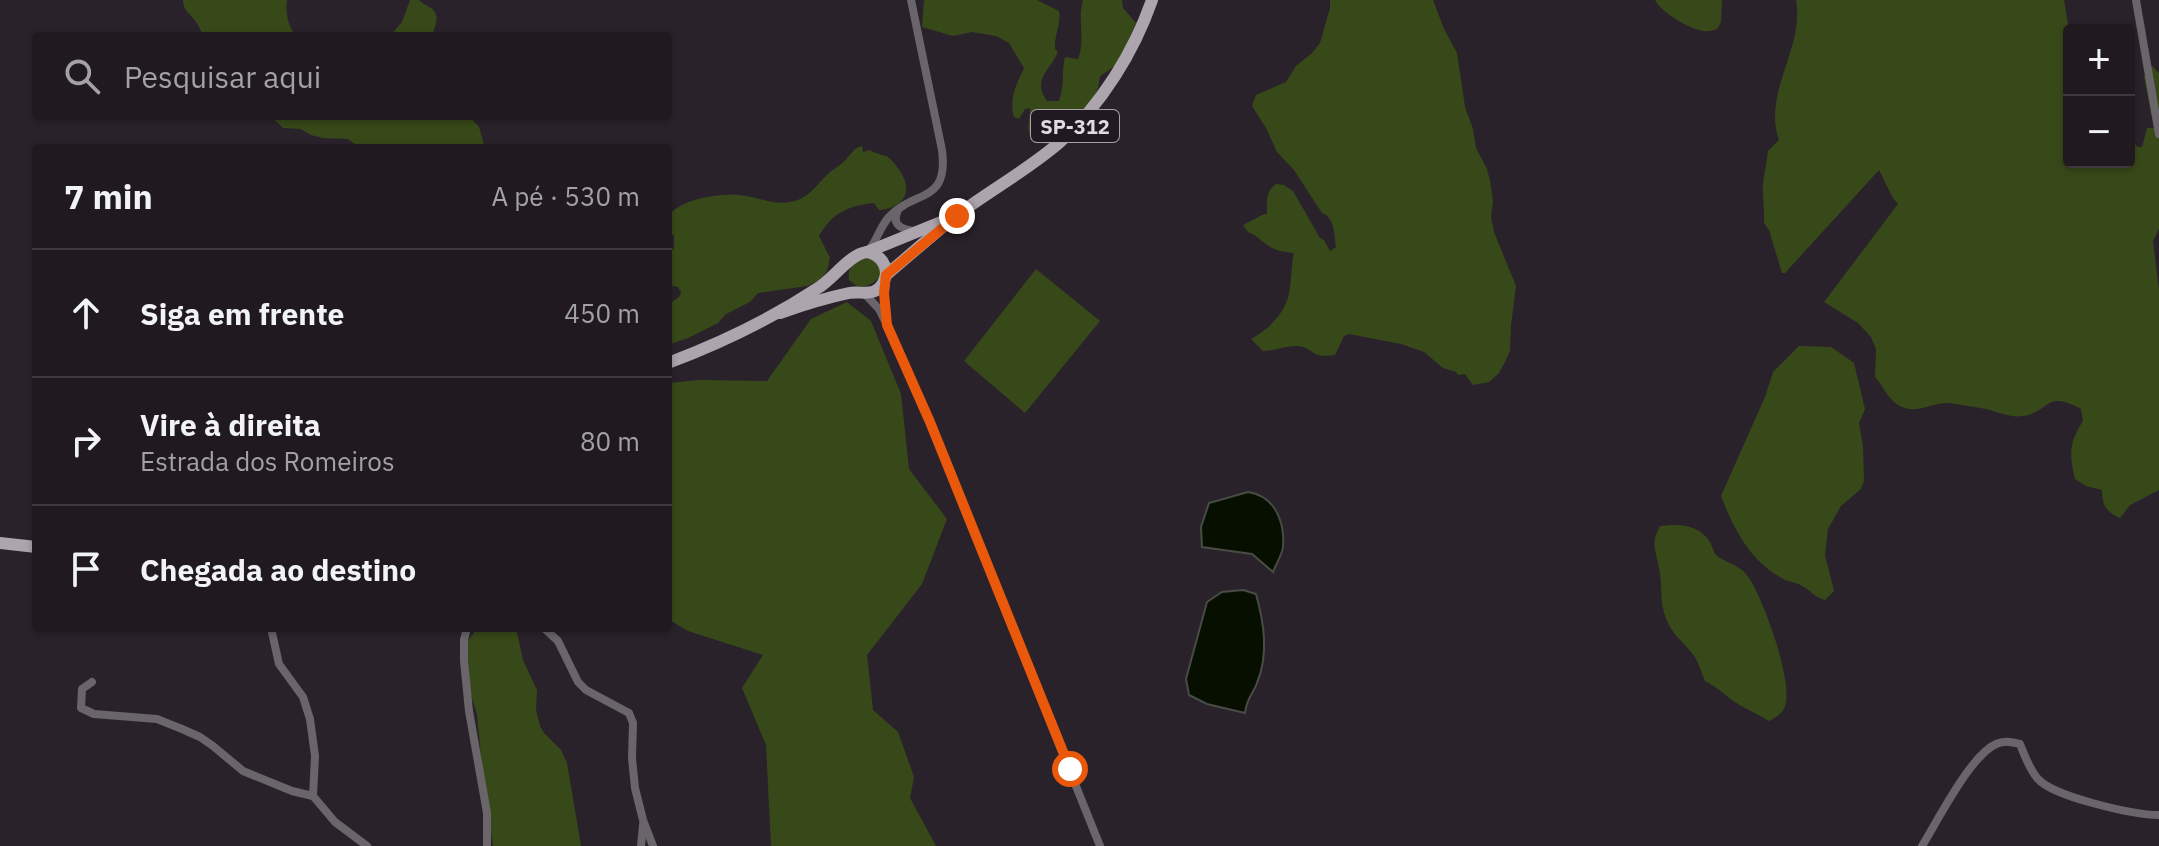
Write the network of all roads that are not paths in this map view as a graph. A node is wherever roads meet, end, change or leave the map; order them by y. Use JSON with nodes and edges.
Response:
{"nodes":[{"id":1,"x":911,"y":0,"type":"edge"},
{"id":2,"x":1152,"y":0,"type":"edge"},
{"id":3,"x":2136,"y":0,"type":"edge"},
{"id":4,"x":2159,"y":134,"type":"edge"},
{"id":5,"x":898,"y":210,"type":"junction"},
{"id":6,"x":957,"y":216,"type":"junction"},
{"id":7,"x":915,"y":232,"type":"junction"},
{"id":8,"x":867,"y":252,"type":"junction"},
{"id":9,"x":848,"y":263,"type":"junction"},
{"id":10,"x":886,"y":275,"type":"junction"},
{"id":11,"x":860,"y":292,"type":"junction"},
{"id":12,"x":780,"y":313,"type":"junction"},
{"id":13,"x":887,"y":325,"type":"junction"},
{"id":14,"x":672,"y":361,"type":"edge"},
{"id":15,"x":0,"y":543,"type":"edge"},
{"id":16,"x":32,"y":547,"type":"edge"},
{"id":17,"x":272,"y":632,"type":"edge"},
{"id":18,"x":466,"y":632,"type":"edge"},
{"id":19,"x":548,"y":632,"type":"edge"},
{"id":20,"x":92,"y":682,"type":"dead end"},
{"id":21,"x":313,"y":796,"type":"junction"},
{"id":22,"x":2159,"y":815,"type":"edge"},
{"id":23,"x":643,"y":820,"type":"junction"},
{"id":24,"x":367,"y":846,"type":"edge"},
{"id":25,"x":487,"y":846,"type":"edge"},
{"id":26,"x":641,"y":846,"type":"edge"},
{"id":27,"x":653,"y":846,"type":"edge"},
{"id":28,"x":1100,"y":846,"type":"edge"},
{"id":29,"x":1922,"y":846,"type":"edge"}],
"edges":[{"from":1,"to":5,"type":"street"},
{"from":2,"to":6,"type":"main road","number":"SP-312"},
{"from":3,"to":4,"type":"street"},
{"from":5,"to":7,"type":"street"},
{"from":5,"to":8,"type":"street"},
{"from":6,"to":7,"type":"main road","number":"SP-312"},
{"from":6,"to":10,"type":"main road","number":"SP-312"},
{"from":7,"to":8,"type":"main road","number":"SP-312"},
{"from":8,"to":9,"type":"main road","number":"SP-312"},
{"from":8,"to":10,"type":"main road"},
{"from":9,"to":11,"type":"main road"},
{"from":9,"to":12,"type":"main road","number":"SP-312"},
{"from":10,"to":11,"type":"main road","number":"SP-312"},
{"from":10,"to":13,"type":"street"},
{"from":11,"to":12,"type":"main road","number":"SP-312"},
{"from":11,"to":13,"type":"street"},
{"from":12,"to":14,"type":"main road","number":"SP-312"},
{"from":13,"to":28,"type":"street"},
{"from":15,"to":16,"type":"main road"},
{"from":17,"to":21,"type":"street"},
{"from":18,"to":25,"type":"street"},
{"from":19,"to":23,"type":"street"},
{"from":20,"to":21,"type":"street"},
{"from":21,"to":24,"type":"street"},
{"from":22,"to":29,"type":"street"},
{"from":23,"to":26,"type":"street"},
{"from":23,"to":27,"type":"street"}]}
